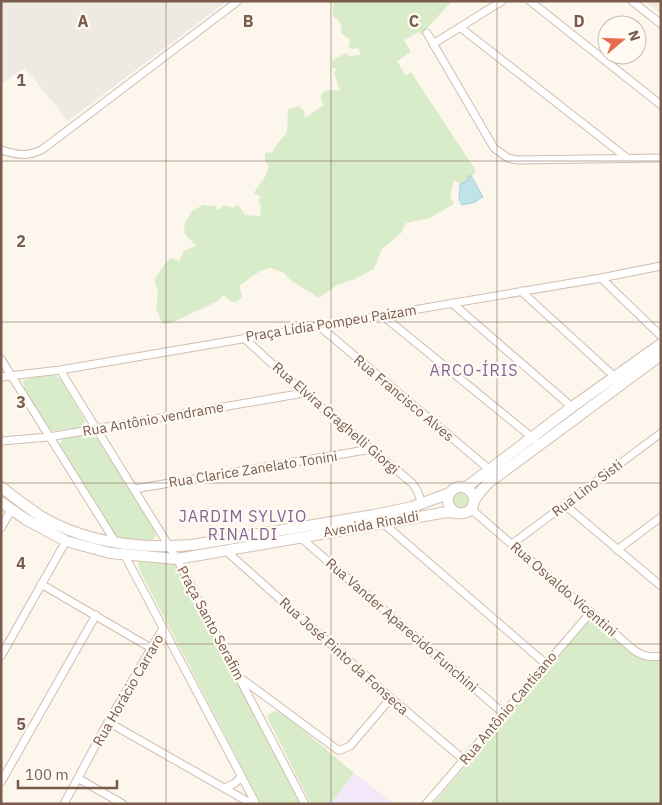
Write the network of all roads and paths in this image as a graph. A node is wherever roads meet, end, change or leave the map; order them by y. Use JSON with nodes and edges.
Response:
{"nodes":[{"id":1,"x":238,"y":1,"type":"edge"},
{"id":2,"x":502,"y":1,"type":"edge"},
{"id":3,"x":530,"y":1,"type":"edge"},
{"id":4,"x":632,"y":1,"type":"edge"},
{"id":5,"x":661,"y":24,"type":"edge"},
{"id":6,"x":461,"y":28,"type":"junction"},
{"id":7,"x":427,"y":33,"type":"dead end"},
{"id":8,"x":433,"y":44,"type":"junction"},
{"id":9,"x":661,"y":105,"type":"edge"},
{"id":10,"x":1,"y":150,"type":"edge"},
{"id":11,"x":627,"y":158,"type":"junction"},
{"id":12,"x":661,"y":158,"type":"edge"},
{"id":13,"x":661,"y":266,"type":"edge"},
{"id":14,"x":601,"y":278,"type":"junction"},
{"id":15,"x":521,"y":291,"type":"junction"},
{"id":16,"x":452,"y":303,"type":"junction"},
{"id":17,"x":382,"y":315,"type":"junction"},
{"id":18,"x":318,"y":326,"type":"junction"},
{"id":19,"x":661,"y":336,"type":"edge"},
{"id":20,"x":244,"y":338,"type":"junction"},
{"id":21,"x":661,"y":344,"type":"edge"},
{"id":22,"x":661,"y":355,"type":"edge"},
{"id":23,"x":1,"y":359,"type":"edge"},
{"id":24,"x":60,"y":370,"type":"junction"},
{"id":25,"x":11,"y":376,"type":"junction"},
{"id":26,"x":1,"y":377,"type":"edge"},
{"id":27,"x":615,"y":377,"type":"junction"},
{"id":28,"x":626,"y":380,"type":"junction"},
{"id":29,"x":304,"y":393,"type":"junction"},
{"id":30,"x":572,"y":407,"type":"junction"},
{"id":31,"x":96,"y":429,"type":"junction"},
{"id":32,"x":661,"y":433,"type":"edge"},
{"id":33,"x":49,"y":437,"type":"junction"},
{"id":34,"x":536,"y":440,"type":"junction"},
{"id":35,"x":1,"y":441,"type":"edge"},
{"id":36,"x":372,"y":449,"type":"junction"},
{"id":37,"x":490,"y":470,"type":"junction"},
{"id":38,"x":1,"y":488,"type":"edge"},
{"id":39,"x":465,"y":488,"type":"junction"},
{"id":40,"x":134,"y":489,"type":"junction"},
{"id":41,"x":450,"y":493,"type":"junction"},
{"id":42,"x":1,"y":502,"type":"edge"},
{"id":43,"x":422,"y":504,"type":"junction"},
{"id":44,"x":473,"y":505,"type":"junction"},
{"id":45,"x":565,"y":505,"type":"junction"},
{"id":46,"x":11,"y":510,"type":"junction"},
{"id":47,"x":455,"y":512,"type":"junction"},
{"id":48,"x":661,"y":517,"type":"edge"},
{"id":49,"x":382,"y":522,"type":"junction"},
{"id":50,"x":1,"y":528,"type":"edge"},
{"id":51,"x":300,"y":536,"type":"junction"},
{"id":52,"x":66,"y":540,"type":"junction"},
{"id":53,"x":116,"y":543,"type":"junction"},
{"id":54,"x":512,"y":544,"type":"junction"},
{"id":55,"x":169,"y":546,"type":"junction"},
{"id":56,"x":225,"y":550,"type":"junction"},
{"id":57,"x":617,"y":550,"type":"junction"},
{"id":58,"x":125,"y":555,"type":"junction"},
{"id":59,"x":177,"y":559,"type":"junction"},
{"id":60,"x":41,"y":584,"type":"junction"},
{"id":61,"x":661,"y":586,"type":"edge"},
{"id":62,"x":591,"y":612,"type":"junction"},
{"id":63,"x":96,"y":615,"type":"junction"},
{"id":64,"x":164,"y":628,"type":"junction"},
{"id":65,"x":150,"y":648,"type":"junction"},
{"id":66,"x":1,"y":656,"type":"edge"},
{"id":67,"x":661,"y":656,"type":"edge"},
{"id":68,"x":546,"y":664,"type":"junction"},
{"id":69,"x":240,"y":677,"type":"junction"},
{"id":70,"x":391,"y":698,"type":"junction"},
{"id":71,"x":504,"y":713,"type":"junction"},
{"id":72,"x":108,"y":722,"type":"junction"},
{"id":73,"x":464,"y":760,"type":"junction"},
{"id":74,"x":240,"y":777,"type":"junction"},
{"id":75,"x":78,"y":778,"type":"junction"},
{"id":76,"x":1,"y":782,"type":"edge"},
{"id":77,"x":225,"y":788,"type":"junction"},
{"id":78,"x":64,"y":804,"type":"edge"},
{"id":79,"x":123,"y":804,"type":"edge"},
{"id":80,"x":254,"y":804,"type":"edge"},
{"id":81,"x":305,"y":804,"type":"edge"},
{"id":82,"x":426,"y":804,"type":"edge"}],
"edges":[{"from":1,"to":10,"type":"street"},
{"from":2,"to":6,"type":"street"},
{"from":3,"to":9,"type":"street"},
{"from":4,"to":5,"type":"street"},
{"from":6,"to":8,"type":"street"},
{"from":6,"to":11,"type":"street"},
{"from":7,"to":8,"type":"street"},
{"from":8,"to":11,"type":"street"},
{"from":11,"to":12,"type":"street"},
{"from":13,"to":14,"type":"street","name":"Praça Lídia Pompeu Paizam"},
{"from":14,"to":15,"type":"street","name":"Praça Lídia Pompeu Paizam"},
{"from":14,"to":19,"type":"street"},
{"from":15,"to":16,"type":"street","name":"Praça Lídia Pompeu Paizam"},
{"from":15,"to":27,"type":"street"},
{"from":16,"to":17,"type":"street","name":"Praça Lídia Pompeu Paizam"},
{"from":16,"to":30,"type":"street"},
{"from":17,"to":18,"type":"street","name":"Praça Lídia Pompeu Paizam"},
{"from":17,"to":34,"type":"street"},
{"from":18,"to":20,"type":"street","name":"Praça Lídia Pompeu Paizam"},
{"from":18,"to":37,"type":"street","name":"Rua Francisco Alves"},
{"from":20,"to":24,"type":"street","name":"Praça Lídia Pompeu Paizam"},
{"from":20,"to":29,"type":"street","name":"Rua Elvira Graghelli Giorgi"},
{"from":21,"to":27,"type":"main road"},
{"from":22,"to":28,"type":"main road"},
{"from":23,"to":25,"type":"street"},
{"from":24,"to":25,"type":"street","name":"Praça Lídia Pompeu Paizam"},
{"from":24,"to":31,"type":"street","name":"Praça Santo Serafim"},
{"from":25,"to":26,"type":"street","name":"Praça Lídia Pompeu Paizam"},
{"from":25,"to":33,"type":"street"},
{"from":27,"to":28,"type":"street"},
{"from":27,"to":30,"type":"main road"},
{"from":28,"to":34,"type":"main road"},
{"from":29,"to":31,"type":"street","name":"Rua Antônio vendrame"},
{"from":29,"to":36,"type":"street","name":"Rua Elvira Graghelli Giorgi"},
{"from":30,"to":34,"type":"main road"},
{"from":31,"to":33,"type":"street","name":"Rua Antônio vendrame"},
{"from":31,"to":40,"type":"street","name":"Praça Santo Serafim"},
{"from":32,"to":45,"type":"street","name":"Rua Lino Sisti"},
{"from":33,"to":35,"type":"street","name":"Rua Antônio vendrame"},
{"from":33,"to":53,"type":"street"},
{"from":34,"to":37,"type":"main road"},
{"from":34,"to":44,"type":"main road"},
{"from":36,"to":40,"type":"street","name":"Rua Clarice Zanelato Tonini"},
{"from":36,"to":43,"type":"street","name":"Rua Elvira Graghelli Giorgi"},
{"from":37,"to":39,"type":"main road"},
{"from":38,"to":53,"type":"main road","name":"Avenida Rinaldi"},
{"from":39,"to":41,"type":"main road"},
{"from":39,"to":44,"type":"main road"},
{"from":40,"to":55,"type":"street","name":"Praça Santo Serafim"},
{"from":41,"to":43,"type":"main road","name":"Avenida Rinaldi"},
{"from":41,"to":47,"type":"main road"},
{"from":42,"to":46,"type":"main road","name":"Avenida Rinaldi"},
{"from":43,"to":55,"type":"main road","name":"Avenida Rinaldi"},
{"from":44,"to":47,"type":"main road"},
{"from":44,"to":54,"type":"street","name":"Rua Osvaldo Vicentini"},
{"from":45,"to":54,"type":"street","name":"Rua Lino Sisti"},
{"from":45,"to":57,"type":"street"},
{"from":46,"to":50,"type":"street"},
{"from":46,"to":52,"type":"main road","name":"Avenida Rinaldi"},
{"from":47,"to":49,"type":"main road","name":"Avenida Rinaldi"},
{"from":48,"to":57,"type":"street"},
{"from":49,"to":51,"type":"main road","name":"Avenida Rinaldi"},
{"from":49,"to":68,"type":"street"},
{"from":51,"to":56,"type":"main road","name":"Avenida Rinaldi"},
{"from":51,"to":71,"type":"street","name":"Rua Vander Aparecido Funchini"},
{"from":52,"to":58,"type":"main road","name":"Avenida Rinaldi"},
{"from":52,"to":60,"type":"street"},
{"from":53,"to":55,"type":"main road","name":"Avenida Rinaldi"},
{"from":53,"to":58,"type":"street"},
{"from":54,"to":62,"type":"street","name":"Rua Osvaldo Vicentini"},
{"from":55,"to":59,"type":"street","name":"Praça Santo Serafim"},
{"from":56,"to":59,"type":"main road","name":"Avenida Rinaldi"},
{"from":56,"to":70,"type":"street","name":"Rua José Pinto da Fonseca"},
{"from":57,"to":61,"type":"street"},
{"from":58,"to":59,"type":"main road","name":"Avenida Rinaldi"},
{"from":58,"to":64,"type":"street"},
{"from":59,"to":69,"type":"street","name":"Praça Santo Serafim"},
{"from":60,"to":63,"type":"street"},
{"from":60,"to":66,"type":"street"},
{"from":62,"to":67,"type":"street","name":"Rua Osvaldo Vicentini"},
{"from":62,"to":68,"type":"street","name":"Rua Antônio Cantisano"},
{"from":63,"to":65,"type":"street"},
{"from":63,"to":76,"type":"street"},
{"from":64,"to":65,"type":"street","name":"Rua Horácio Carraro"},
{"from":64,"to":74,"type":"street"},
{"from":65,"to":72,"type":"street","name":"Rua Horácio Carraro"},
{"from":68,"to":71,"type":"street","name":"Rua Antônio Cantisano"},
{"from":69,"to":70,"type":"street"},
{"from":69,"to":81,"type":"street","name":"Praça Santo Serafim"},
{"from":70,"to":73,"type":"street","name":"Rua José Pinto da Fonseca"},
{"from":71,"to":73,"type":"street","name":"Rua Antônio Cantisano"},
{"from":72,"to":75,"type":"street","name":"Rua Horácio Carraro"},
{"from":72,"to":77,"type":"street"},
{"from":73,"to":82,"type":"street","name":"Rua Antônio Cantisano"},
{"from":74,"to":77,"type":"street"},
{"from":74,"to":80,"type":"street"},
{"from":75,"to":78,"type":"street","name":"Rua Horácio Carraro"},
{"from":75,"to":79,"type":"street"},
{"from":77,"to":80,"type":"street"}]}
